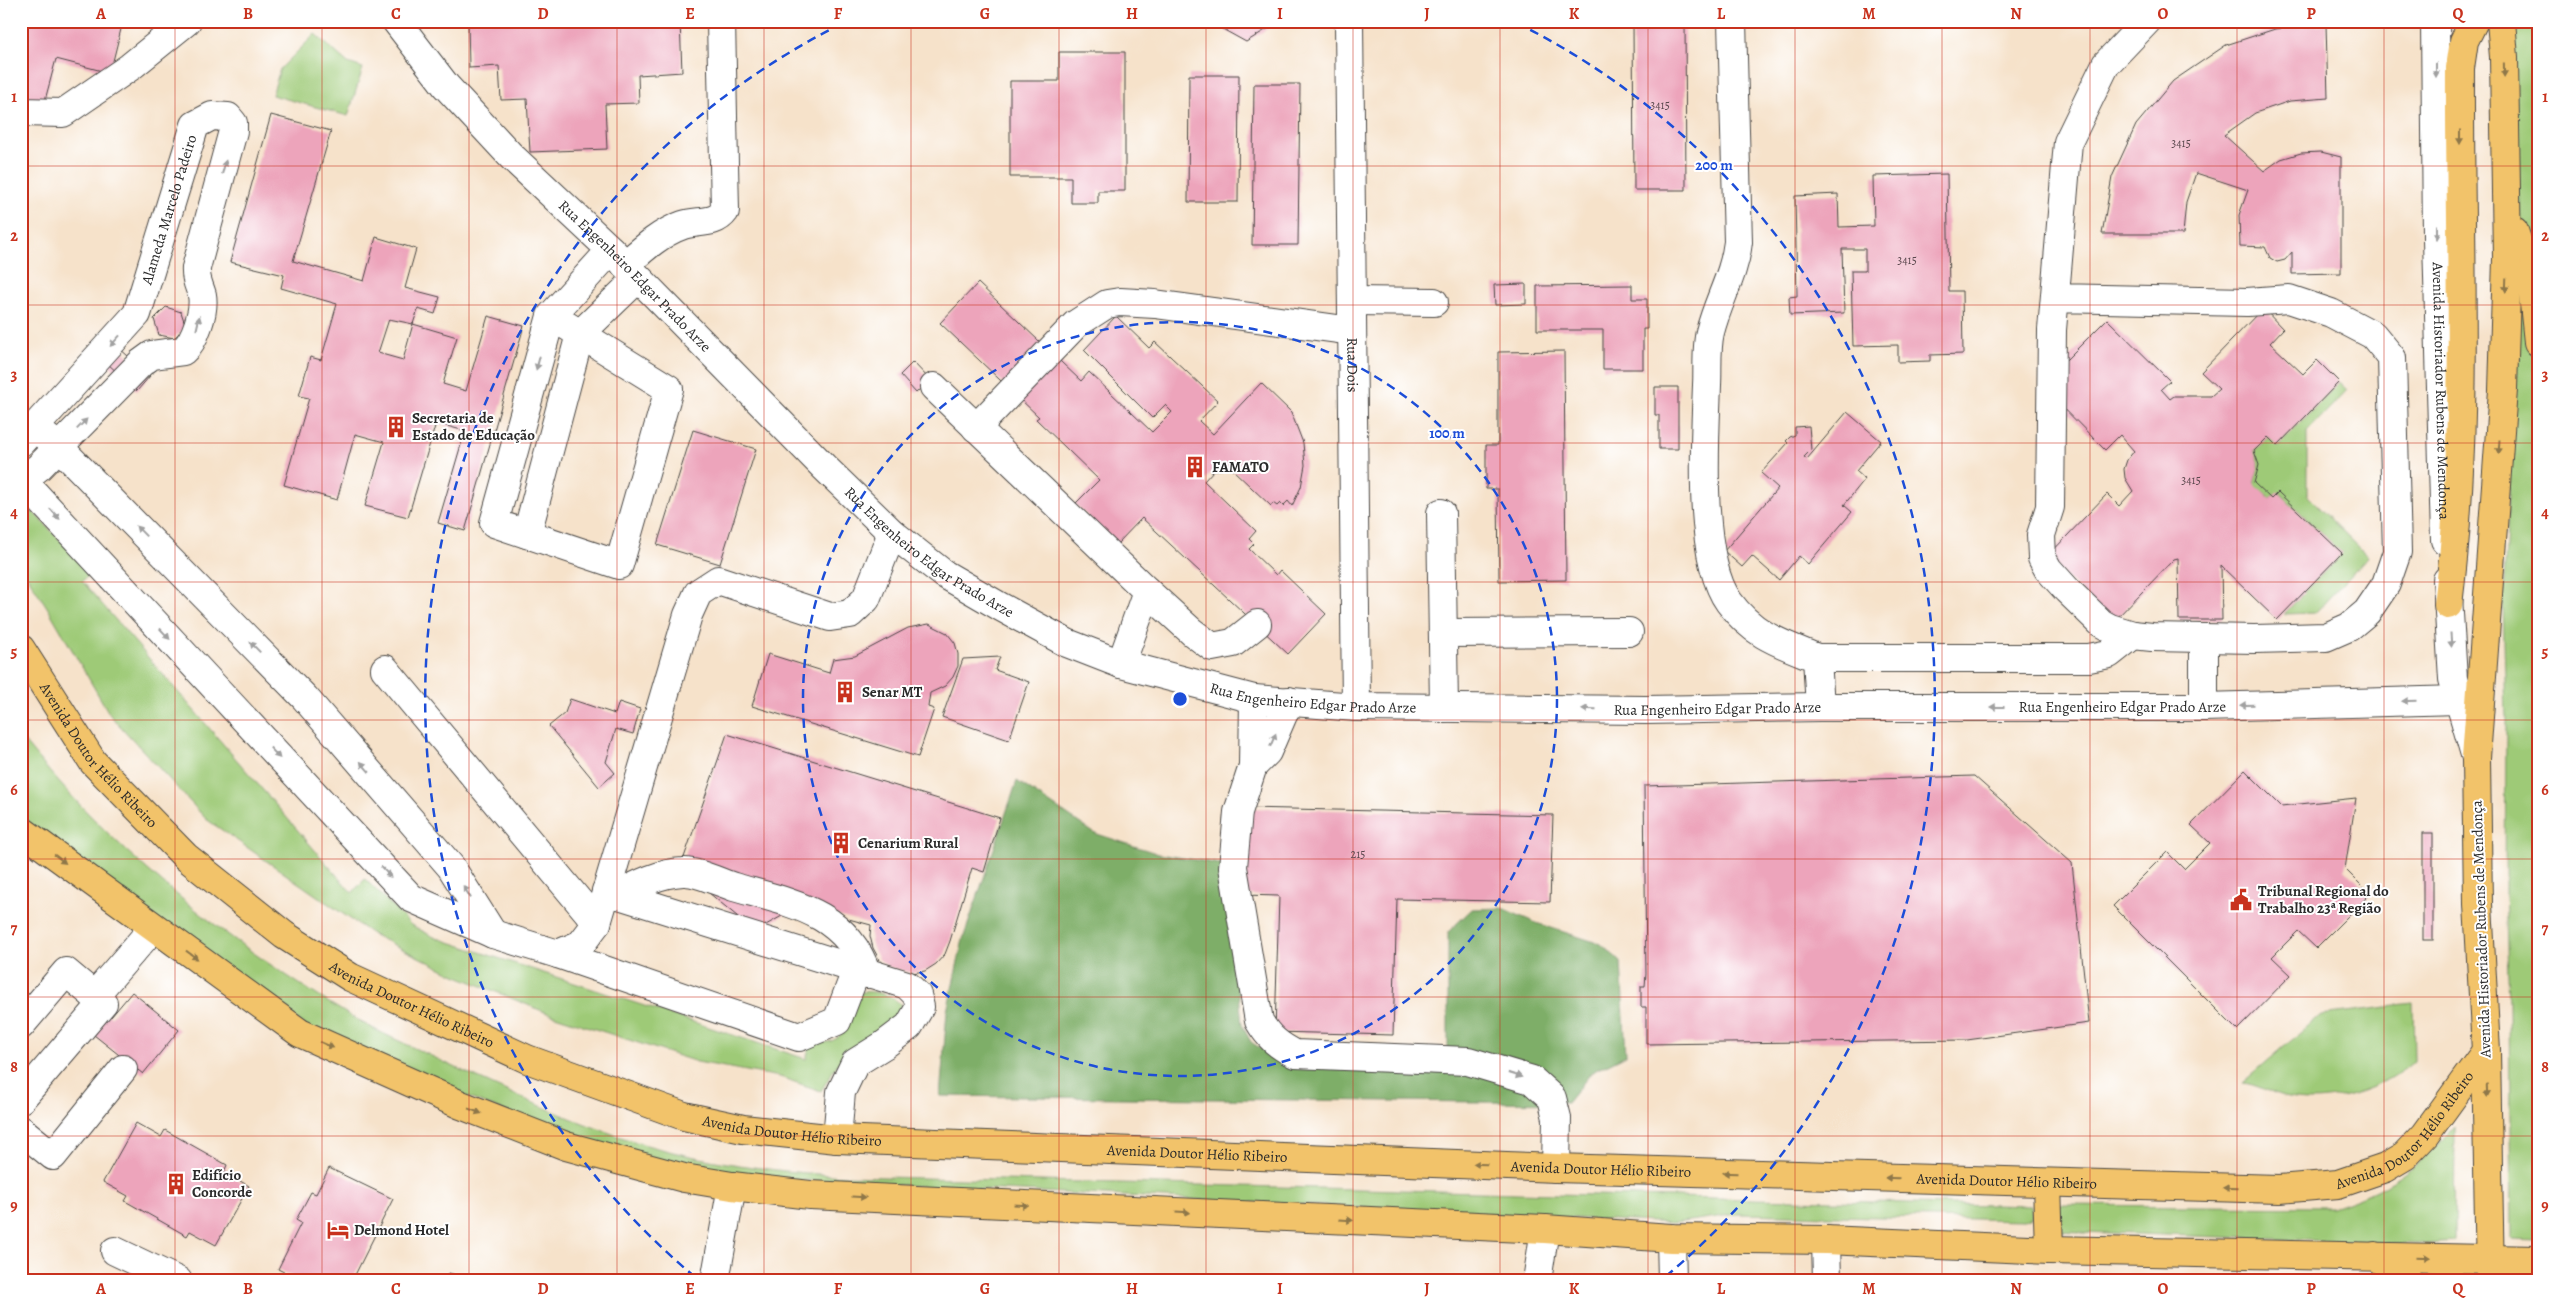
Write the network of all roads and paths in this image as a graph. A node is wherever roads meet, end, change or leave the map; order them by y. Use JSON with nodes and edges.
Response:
{"nodes":[{"id":1,"x":186,"y":21,"type":"edge"},
{"id":2,"x":396,"y":21,"type":"edge"},
{"id":3,"x":722,"y":21,"type":"edge"},
{"id":4,"x":1349,"y":21,"type":"edge"},
{"id":5,"x":1732,"y":21,"type":"edge"},
{"id":6,"x":2147,"y":21,"type":"edge"},
{"id":7,"x":2435,"y":21,"type":"edge"},
{"id":8,"x":2474,"y":21,"type":"edge"},
{"id":9,"x":2501,"y":21,"type":"edge"},
{"id":10,"x":21,"y":112,"type":"edge"},
{"id":11,"x":2506,"y":206,"type":"junction"},
{"id":12,"x":625,"y":265,"type":"junction"},
{"id":13,"x":2055,"y":298,"type":"junction"},
{"id":14,"x":1352,"y":301,"type":"junction"},
{"id":15,"x":1434,"y":302,"type":"dead end"},
{"id":16,"x":137,"y":314,"type":"junction"},
{"id":17,"x":551,"y":316,"type":"junction"},
{"id":18,"x":1352,"y":331,"type":"junction"},
{"id":19,"x":580,"y":334,"type":"junction"},
{"id":20,"x":2462,"y":342,"type":"junction"},
{"id":21,"x":2538,"y":342,"type":"edge"},
{"id":22,"x":167,"y":353,"type":"junction"},
{"id":23,"x":934,"y":387,"type":"dead end"},
{"id":24,"x":976,"y":428,"type":"junction"},
{"id":25,"x":28,"y":435,"type":"edge"},
{"id":26,"x":59,"y":447,"type":"junction"},
{"id":27,"x":22,"y":480,"type":"edge"},
{"id":28,"x":1441,"y":513,"type":"dead end"},
{"id":29,"x":892,"y":533,"type":"junction"},
{"id":30,"x":527,"y":534,"type":"junction"},
{"id":31,"x":1147,"y":591,"type":"junction"},
{"id":32,"x":2448,"y":604,"type":"junction"},
{"id":33,"x":1257,"y":624,"type":"dead end"},
{"id":34,"x":1629,"y":632,"type":"dead end"},
{"id":35,"x":1443,"y":633,"type":"junction"},
{"id":36,"x":2133,"y":635,"type":"junction"},
{"id":37,"x":2204,"y":638,"type":"junction"},
{"id":38,"x":21,"y":649,"type":"edge"},
{"id":39,"x":1817,"y":658,"type":"junction"},
{"id":40,"x":1121,"y":664,"type":"junction"},
{"id":41,"x":385,"y":669,"type":"dead end"},
{"id":42,"x":2469,"y":697,"type":"junction"},
{"id":43,"x":1254,"y":699,"type":"junction"},
{"id":44,"x":1289,"y":702,"type":"junction"},
{"id":45,"x":1356,"y":707,"type":"junction"},
{"id":46,"x":1820,"y":707,"type":"junction"},
{"id":47,"x":2204,"y":707,"type":"junction"},
{"id":48,"x":1444,"y":708,"type":"junction"},
{"id":49,"x":1252,"y":766,"type":"junction"},
{"id":50,"x":21,"y":830,"type":"edge"},
{"id":51,"x":612,"y":893,"type":"junction"},
{"id":52,"x":596,"y":923,"type":"junction"},
{"id":53,"x":153,"y":928,"type":"junction"},
{"id":54,"x":493,"y":934,"type":"junction"},
{"id":55,"x":558,"y":954,"type":"junction"},
{"id":56,"x":861,"y":972,"type":"junction"},
{"id":57,"x":94,"y":996,"type":"junction"},
{"id":58,"x":21,"y":1025,"type":"edge"},
{"id":59,"x":2486,"y":1051,"type":"junction"},
{"id":60,"x":124,"y":1069,"type":"dead end"},
{"id":61,"x":21,"y":1099,"type":"edge"},
{"id":62,"x":21,"y":1130,"type":"edge"},
{"id":63,"x":837,"y":1139,"type":"junction"},
{"id":64,"x":1556,"y":1168,"type":"junction"},
{"id":65,"x":2047,"y":1183,"type":"junction"},
{"id":66,"x":732,"y":1186,"type":"junction"},
{"id":67,"x":1545,"y":1229,"type":"junction"},
{"id":68,"x":1670,"y":1238,"type":"junction"},
{"id":69,"x":1833,"y":1240,"type":"junction"},
{"id":70,"x":2049,"y":1250,"type":"junction"},
{"id":71,"x":115,"y":1251,"type":"dead end"},
{"id":72,"x":2374,"y":1256,"type":"junction"},
{"id":73,"x":2538,"y":1260,"type":"edge"},
{"id":74,"x":2489,"y":1270,"type":"edge"},
{"id":75,"x":178,"y":1281,"type":"edge"},
{"id":76,"x":715,"y":1281,"type":"edge"},
{"id":77,"x":1537,"y":1281,"type":"edge"},
{"id":78,"x":1672,"y":1281,"type":"edge"},
{"id":79,"x":1827,"y":1281,"type":"edge"},
{"id":80,"x":1840,"y":1281,"type":"edge"},
{"id":81,"x":2409,"y":1281,"type":"edge"}],
"edges":[{"from":1,"to":10,"type":"street"},
{"from":2,"to":12,"type":"street","name":"Rua Engenheiro Edgar Prado Arze"},
{"from":3,"to":12,"type":"street"},
{"from":4,"to":14,"type":"street","name":"Rua Dois"},
{"from":5,"to":39,"type":"street"},
{"from":6,"to":13,"type":"street"},
{"from":7,"to":32,"type":"street","name":"Avenida Historiador Rubens de Mendonça","one_way":true},
{"from":8,"to":20,"type":"main road","one_way":true},
{"from":9,"to":11,"type":"main road","name":"Avenida Historiador Rubens de Mendonça","one_way":true},
{"from":11,"to":21,"type":"main road"},
{"from":11,"to":42,"type":"main road","name":"Avenida Historiador Rubens de Mendonça","one_way":true},
{"from":12,"to":17,"type":"street"},
{"from":12,"to":19,"type":"street"},
{"from":12,"to":29,"type":"street","name":"Rua Engenheiro Edgar Prado Arze"},
{"from":13,"to":36,"type":"street"},
{"from":13,"to":37,"type":"street"},
{"from":14,"to":15,"type":"street"},
{"from":14,"to":18,"type":"street","name":"Rua Dois"},
{"from":16,"to":22,"type":"street"},
{"from":22,"to":16,"type":"street","name":"Alameda Marcelo Padeiro","one_way":true},
{"from":16,"to":25,"type":"street","name":"Alameda Marcelo Padeiro","one_way":true},
{"from":17,"to":19,"type":"street"},
{"from":17,"to":30,"type":"street","one_way":true},
{"from":18,"to":24,"type":"street"},
{"from":18,"to":45,"type":"street","name":"Rua Dois"},
{"from":19,"to":30,"type":"street"},
{"from":19,"to":30,"type":"street"},
{"from":20,"to":32,"type":"main road"},
{"from":20,"to":42,"type":"main road"},
{"from":26,"to":22,"type":"street","name":"Alameda Marcelo Padeiro","one_way":true},
{"from":23,"to":24,"type":"street"},
{"from":24,"to":31,"type":"street"},
{"from":25,"to":26,"type":"street"},
{"from":26,"to":27,"type":"street","name":"Alameda Marcelo Padeiro"},
{"from":54,"to":26,"type":"street","one_way":true},
{"from":27,"to":54,"type":"street","one_way":true},
{"from":28,"to":35,"type":"street"},
{"from":29,"to":40,"type":"street","name":"Rua Engenheiro Edgar Prado Arze"},
{"from":29,"to":51,"type":"street"},
{"from":31,"to":33,"type":"street"},
{"from":31,"to":40,"type":"street"},
{"from":32,"to":42,"type":"street","name":"Avenida Historiador Rubens de Mendonça","one_way":true},
{"from":34,"to":35,"type":"street"},
{"from":35,"to":48,"type":"street"},
{"from":36,"to":37,"type":"street"},
{"from":36,"to":39,"type":"street"},
{"from":37,"to":47,"type":"street"},
{"from":38,"to":63,"type":"main road","name":"Avenida Doutor Hélio Ribeiro"},
{"from":39,"to":46,"type":"street"},
{"from":40,"to":43,"type":"street","name":"Rua Engenheiro Edgar Prado Arze"},
{"from":41,"to":52,"type":"street"},
{"from":42,"to":47,"type":"street","name":"Rua Engenheiro Edgar Prado Arze","one_way":true},
{"from":42,"to":59,"type":"main road","name":"Avenida Historiador Rubens de Mendonça"},
{"from":43,"to":44,"type":"street","name":"Rua Engenheiro Edgar Prado Arze"},
{"from":43,"to":49,"type":"street"},
{"from":44,"to":45,"type":"street","name":"Rua Engenheiro Edgar Prado Arze"},
{"from":49,"to":44,"type":"street","one_way":true},
{"from":45,"to":48,"type":"street","name":"Rua Engenheiro Edgar Prado Arze"},
{"from":47,"to":46,"type":"street","name":"Rua Engenheiro Edgar Prado Arze","one_way":true},
{"from":46,"to":48,"type":"street","name":"Rua Engenheiro Edgar Prado Arze","one_way":true},
{"from":49,"to":64,"type":"street","one_way":true},
{"from":50,"to":53,"type":"main road","one_way":true},
{"from":51,"to":52,"type":"street"},
{"from":51,"to":56,"type":"street"},
{"from":51,"to":56,"type":"street"},
{"from":52,"to":55,"type":"street"},
{"from":53,"to":57,"type":"street"},
{"from":53,"to":66,"type":"main road","one_way":true},
{"from":54,"to":55,"type":"street"},
{"from":55,"to":56,"type":"street"},
{"from":56,"to":63,"type":"street"},
{"from":57,"to":58,"type":"street"},
{"from":57,"to":61,"type":"street"},
{"from":59,"to":65,"type":"main road","name":"Avenida Doutor Hélio Ribeiro","one_way":true},
{"from":59,"to":74,"type":"main road","name":"Avenida Historiador Rubens de Mendonça","one_way":true},
{"from":60,"to":62,"type":"street"},
{"from":64,"to":63,"type":"main road","name":"Avenida Doutor Hélio Ribeiro","one_way":true},
{"from":65,"to":64,"type":"main road","name":"Avenida Doutor Hélio Ribeiro","one_way":true},
{"from":65,"to":70,"type":"main road"},
{"from":66,"to":67,"type":"main road","one_way":true},
{"from":66,"to":76,"type":"street"},
{"from":67,"to":68,"type":"main road"},
{"from":67,"to":77,"type":"street"},
{"from":68,"to":69,"type":"main road"},
{"from":68,"to":78,"type":"street"},
{"from":69,"to":70,"type":"main road"},
{"from":69,"to":79,"type":"street"},
{"from":69,"to":80,"type":"street"},
{"from":70,"to":72,"type":"main road"},
{"from":71,"to":75,"type":"street"},
{"from":72,"to":74,"type":"main road","one_way":true},
{"from":72,"to":81,"type":"main road"},
{"from":73,"to":74,"type":"main road"}]}
